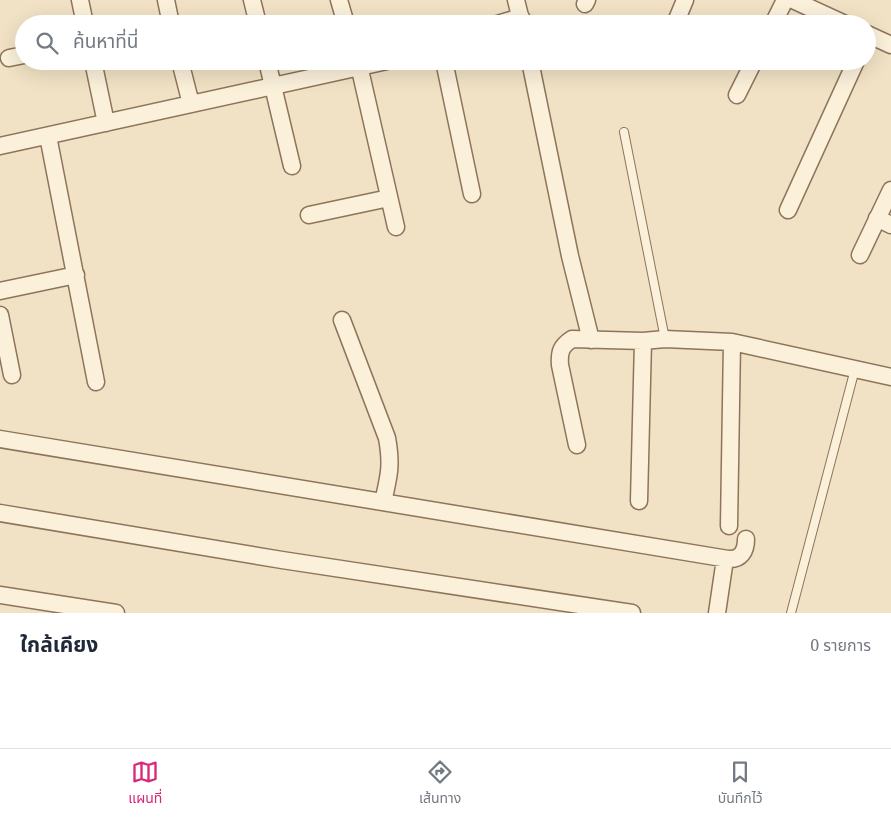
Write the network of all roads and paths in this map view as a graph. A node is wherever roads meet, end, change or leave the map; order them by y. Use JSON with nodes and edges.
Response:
{"nodes":[{"id":1,"x":80,"y":0,"type":"edge"},
{"id":2,"x":166,"y":0,"type":"edge"},
{"id":3,"x":252,"y":0,"type":"edge"},
{"id":4,"x":339,"y":0,"type":"edge"},
{"id":5,"x":516,"y":0,"type":"edge"},
{"id":6,"x":685,"y":0,"type":"edge"},
{"id":7,"x":785,"y":0,"type":"edge"},
{"id":8,"x":793,"y":0,"type":"edge"},
{"id":9,"x":83,"y":15,"type":"edge"},
{"id":10,"x":169,"y":15,"type":"edge"},
{"id":11,"x":256,"y":15,"type":"edge"},
{"id":12,"x":343,"y":15,"type":"edge"},
{"id":13,"x":520,"y":15,"type":"edge"},
{"id":14,"x":679,"y":15,"type":"edge"},
{"id":15,"x":778,"y":15,"type":"edge"},
{"id":16,"x":826,"y":15,"type":"edge"},
{"id":17,"x":876,"y":38,"type":"edge"},
{"id":18,"x":891,"y":45,"type":"edge"},
{"id":19,"x":95,"y":70,"type":"edge"},
{"id":20,"x":182,"y":70,"type":"edge"},
{"id":21,"x":269,"y":70,"type":"edge"},
{"id":22,"x":336,"y":70,"type":"edge"},
{"id":23,"x":360,"y":70,"type":"edge"},
{"id":24,"x":446,"y":70,"type":"edge"},
{"id":25,"x":532,"y":70,"type":"edge"},
{"id":26,"x":749,"y":70,"type":"edge"},
{"id":27,"x":852,"y":70,"type":"edge"},
{"id":28,"x":273,"y":86,"type":"junction"},
{"id":29,"x":736,"y":95,"type":"dead end"},
{"id":30,"x":190,"y":104,"type":"junction"},
{"id":31,"x":106,"y":123,"type":"junction"},
{"id":32,"x":624,"y":132,"type":"dead end"},
{"id":33,"x":48,"y":136,"type":"junction"},
{"id":34,"x":0,"y":146,"type":"edge"},
{"id":35,"x":292,"y":166,"type":"dead end"},
{"id":36,"x":891,"y":190,"type":"edge"},
{"id":37,"x":472,"y":194,"type":"dead end"},
{"id":38,"x":389,"y":198,"type":"junction"},
{"id":39,"x":788,"y":210,"type":"dead end"},
{"id":40,"x":309,"y":215,"type":"dead end"},
{"id":41,"x":884,"y":222,"type":"edge"},
{"id":42,"x":396,"y":227,"type":"dead end"},
{"id":43,"x":860,"y":255,"type":"dead end"},
{"id":44,"x":76,"y":275,"type":"junction"},
{"id":45,"x":0,"y":291,"type":"edge"},
{"id":46,"x":0,"y":315,"type":"edge"},
{"id":47,"x":342,"y":320,"type":"dead end"},
{"id":48,"x":665,"y":339,"type":"junction"},
{"id":49,"x":591,"y":340,"type":"junction"},
{"id":50,"x":643,"y":341,"type":"junction"},
{"id":51,"x":732,"y":342,"type":"junction"},
{"id":52,"x":855,"y":369,"type":"junction"},
{"id":53,"x":12,"y":375,"type":"dead end"},
{"id":54,"x":891,"y":377,"type":"edge"},
{"id":55,"x":96,"y":382,"type":"dead end"},
{"id":56,"x":0,"y":439,"type":"edge"},
{"id":57,"x":578,"y":445,"type":"dead end"},
{"id":58,"x":639,"y":501,"type":"dead end"},
{"id":59,"x":383,"y":502,"type":"junction"},
{"id":60,"x":0,"y":513,"type":"edge"},
{"id":61,"x":729,"y":526,"type":"dead end"},
{"id":62,"x":746,"y":539,"type":"dead end"},
{"id":63,"x":724,"y":558,"type":"junction"},
{"id":64,"x":0,"y":595,"type":"edge"},
{"id":65,"x":116,"y":613,"type":"edge"},
{"id":66,"x":632,"y":613,"type":"edge"},
{"id":67,"x":717,"y":613,"type":"edge"},
{"id":68,"x":791,"y":613,"type":"edge"}],
"edges":[{"from":1,"to":9,"type":"street"},
{"from":2,"to":10,"type":"street"},
{"from":3,"to":11,"type":"street"},
{"from":4,"to":12,"type":"street"},
{"from":5,"to":13,"type":"street"},
{"from":6,"to":14,"type":"street"},
{"from":7,"to":15,"type":"street"},
{"from":8,"to":16,"type":"street"},
{"from":17,"to":18,"type":"street"},
{"from":19,"to":31,"type":"street"},
{"from":20,"to":30,"type":"street"},
{"from":21,"to":28,"type":"street"},
{"from":22,"to":28,"type":"street"},
{"from":23,"to":38,"type":"street"},
{"from":24,"to":37,"type":"street"},
{"from":25,"to":49,"type":"street"},
{"from":26,"to":29,"type":"street"},
{"from":27,"to":39,"type":"street"},
{"from":28,"to":30,"type":"street"},
{"from":28,"to":35,"type":"street"},
{"from":30,"to":31,"type":"street"},
{"from":31,"to":33,"type":"street"},
{"from":32,"to":48,"type":"lane"},
{"from":33,"to":34,"type":"street"},
{"from":33,"to":44,"type":"street"},
{"from":36,"to":41,"type":"street"},
{"from":38,"to":40,"type":"street"},
{"from":38,"to":42,"type":"street"},
{"from":41,"to":43,"type":"street"},
{"from":44,"to":45,"type":"street"},
{"from":44,"to":55,"type":"street"},
{"from":46,"to":53,"type":"street"},
{"from":47,"to":59,"type":"street"},
{"from":48,"to":50,"type":"street"},
{"from":48,"to":51,"type":"street"},
{"from":49,"to":50,"type":"street"},
{"from":49,"to":57,"type":"street"},
{"from":50,"to":58,"type":"street"},
{"from":51,"to":52,"type":"street"},
{"from":51,"to":61,"type":"street"},
{"from":52,"to":54,"type":"street"},
{"from":52,"to":68,"type":"lane"},
{"from":56,"to":59,"type":"street"},
{"from":59,"to":63,"type":"street"},
{"from":60,"to":66,"type":"street"},
{"from":62,"to":63,"type":"street"},
{"from":63,"to":67,"type":"street"},
{"from":64,"to":65,"type":"street"}]}
